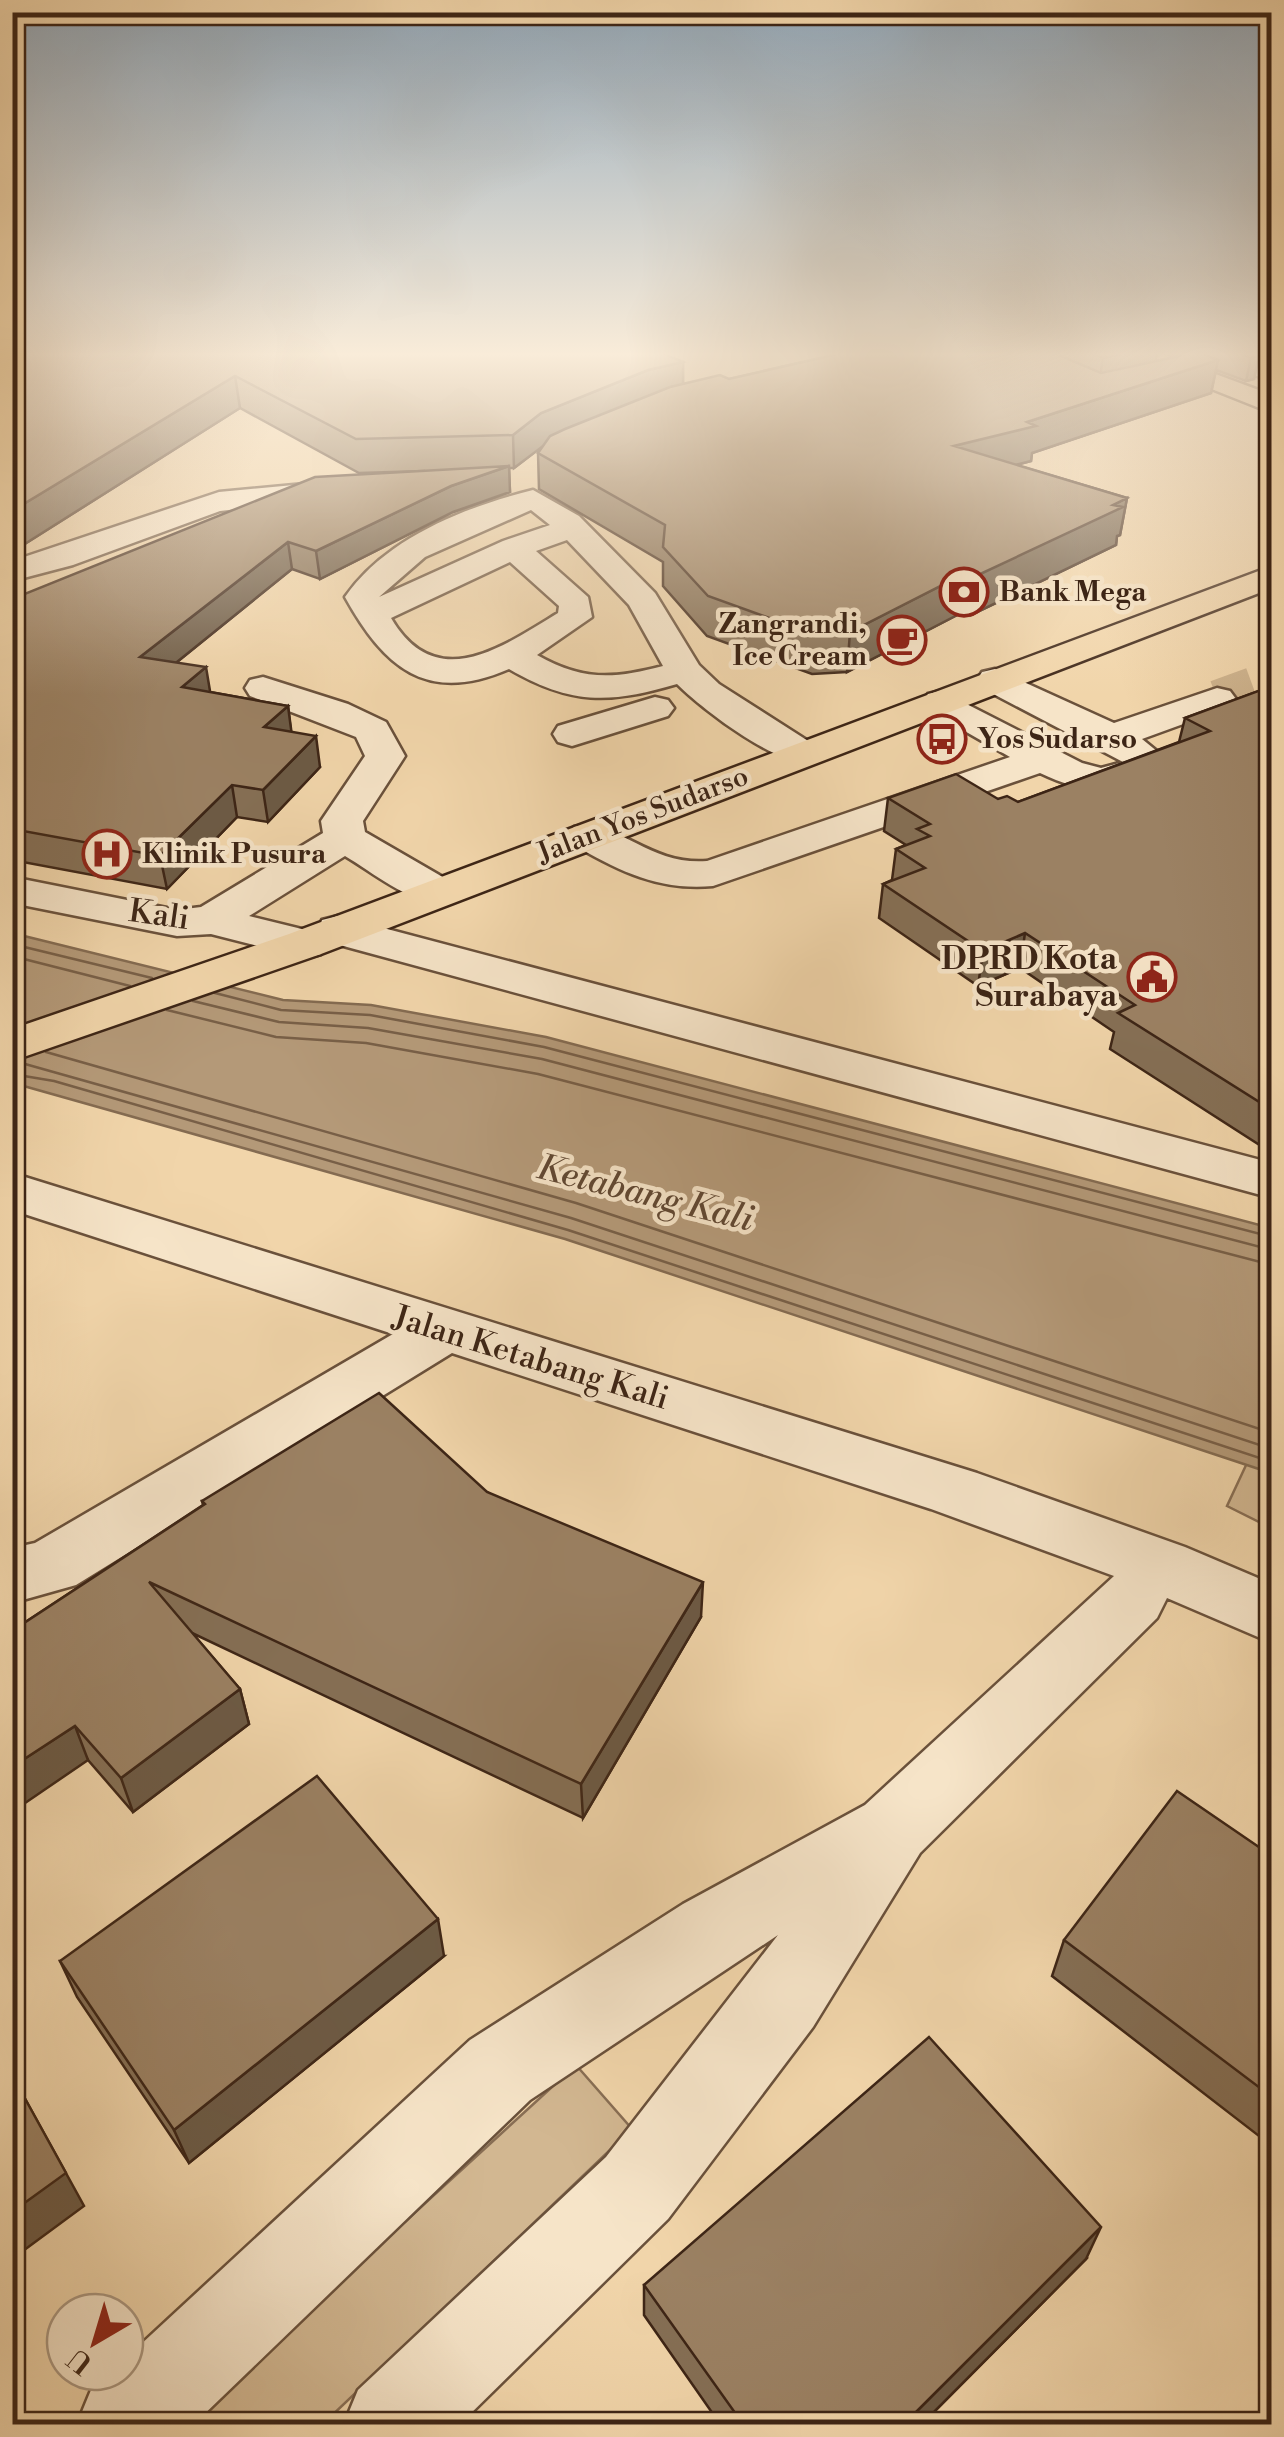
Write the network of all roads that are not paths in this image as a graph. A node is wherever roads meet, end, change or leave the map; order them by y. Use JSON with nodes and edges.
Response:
{"nodes":[{"id":1,"x":488,"y":483,"type":"edge"},
{"id":2,"x":530,"y":484,"type":"junction"},
{"id":3,"x":377,"y":488,"type":"edge"},
{"id":4,"x":573,"y":528,"type":"junction"},
{"id":5,"x":514,"y":548,"type":"junction"},
{"id":6,"x":12,"y":571,"type":"edge"},
{"id":7,"x":1272,"y":576,"type":"edge"},
{"id":8,"x":370,"y":615,"type":"junction"},
{"id":9,"x":513,"y":656,"type":"junction"},
{"id":10,"x":996,"y":680,"type":"junction"},
{"id":11,"x":695,"y":681,"type":"junction"},
{"id":12,"x":262,"y":688,"type":"dead end"},
{"id":13,"x":1216,"y":699,"type":"tunnel mouth"},
{"id":14,"x":941,"y":702,"type":"junction"},
{"id":15,"x":572,"y":734,"type":"dead end"},
{"id":16,"x":1112,"y":738,"type":"junction"},
{"id":17,"x":802,"y":754,"type":"junction"},
{"id":18,"x":1047,"y":758,"type":"junction"},
{"id":19,"x":589,"y":836,"type":"junction"},
{"id":20,"x":345,"y":838,"type":"junction"},
{"id":21,"x":285,"y":876,"type":"junction"},
{"id":22,"x":12,"y":890,"type":"edge"},
{"id":23,"x":437,"y":892,"type":"junction"},
{"id":24,"x":212,"y":920,"type":"junction"},
{"id":25,"x":326,"y":935,"type":"junction"},
{"id":26,"x":12,"y":1046,"type":"edge"},
{"id":27,"x":1272,"y":1181,"type":"edge"},
{"id":28,"x":12,"y":1191,"type":"edge"},
{"id":29,"x":446,"y":1330,"type":"junction"},
{"id":30,"x":1050,"y":1526,"type":"junction"},
{"id":31,"x":12,"y":1576,"type":"edge"},
{"id":32,"x":1133,"y":1598,"type":"junction"},
{"id":33,"x":1272,"y":1616,"type":"edge"},
{"id":34,"x":893,"y":1828,"type":"junction"},
{"id":35,"x":124,"y":2424,"type":"edge"},
{"id":36,"x":392,"y":2424,"type":"edge"}],
"edges":[{"from":1,"to":2,"type":"street"},
{"from":2,"to":4,"type":"street"},
{"from":2,"to":8,"type":"street"},
{"from":3,"to":6,"type":"street"},
{"from":4,"to":5,"type":"street"},
{"from":4,"to":11,"type":"street"},
{"from":5,"to":8,"type":"street"},
{"from":5,"to":9,"type":"street"},
{"from":7,"to":10,"type":"main road","name":"Jalan Yos Sudarso"},
{"from":8,"to":9,"type":"street"},
{"from":9,"to":11,"type":"street"},
{"from":10,"to":14,"type":"main road","name":"Jalan Yos Sudarso"},
{"from":10,"to":16,"type":"street"},
{"from":11,"to":15,"type":"street"},
{"from":11,"to":17,"type":"street"},
{"from":12,"to":20,"type":"street"},
{"from":13,"to":16,"type":"street"},
{"from":14,"to":17,"type":"main road","name":"Jalan Yos Sudarso"},
{"from":14,"to":18,"type":"street"},
{"from":16,"to":18,"type":"street"},
{"from":17,"to":19,"type":"main road","name":"Jalan Yos Sudarso"},
{"from":18,"to":19,"type":"street"},
{"from":19,"to":23,"type":"main road","name":"Jalan Yos Sudarso"},
{"from":20,"to":21,"type":"street"},
{"from":20,"to":23,"type":"street"},
{"from":21,"to":24,"type":"street"},
{"from":21,"to":25,"type":"street"},
{"from":22,"to":24,"type":"street","name":"Kali"},
{"from":23,"to":25,"type":"main road","name":"Jalan Yos Sudarso"},
{"from":24,"to":25,"type":"street","name":"Kali"},
{"from":25,"to":26,"type":"main road","name":"Jalan Yos Sudarso"},
{"from":25,"to":27,"type":"street"},
{"from":28,"to":29,"type":"street","name":"Jalan Ketabang Kali"},
{"from":29,"to":30,"type":"street","name":"Jalan Ketabang Kali"},
{"from":29,"to":31,"type":"street"},
{"from":30,"to":32,"type":"street","name":"Jalan Ketabang Kali"},
{"from":30,"to":33,"type":"street","name":"Jalan Ketabang Kali"},
{"from":32,"to":33,"type":"street","name":"Jalan Ketabang Kali"},
{"from":32,"to":34,"type":"street"},
{"from":34,"to":35,"type":"street"},
{"from":34,"to":36,"type":"street"}]}
